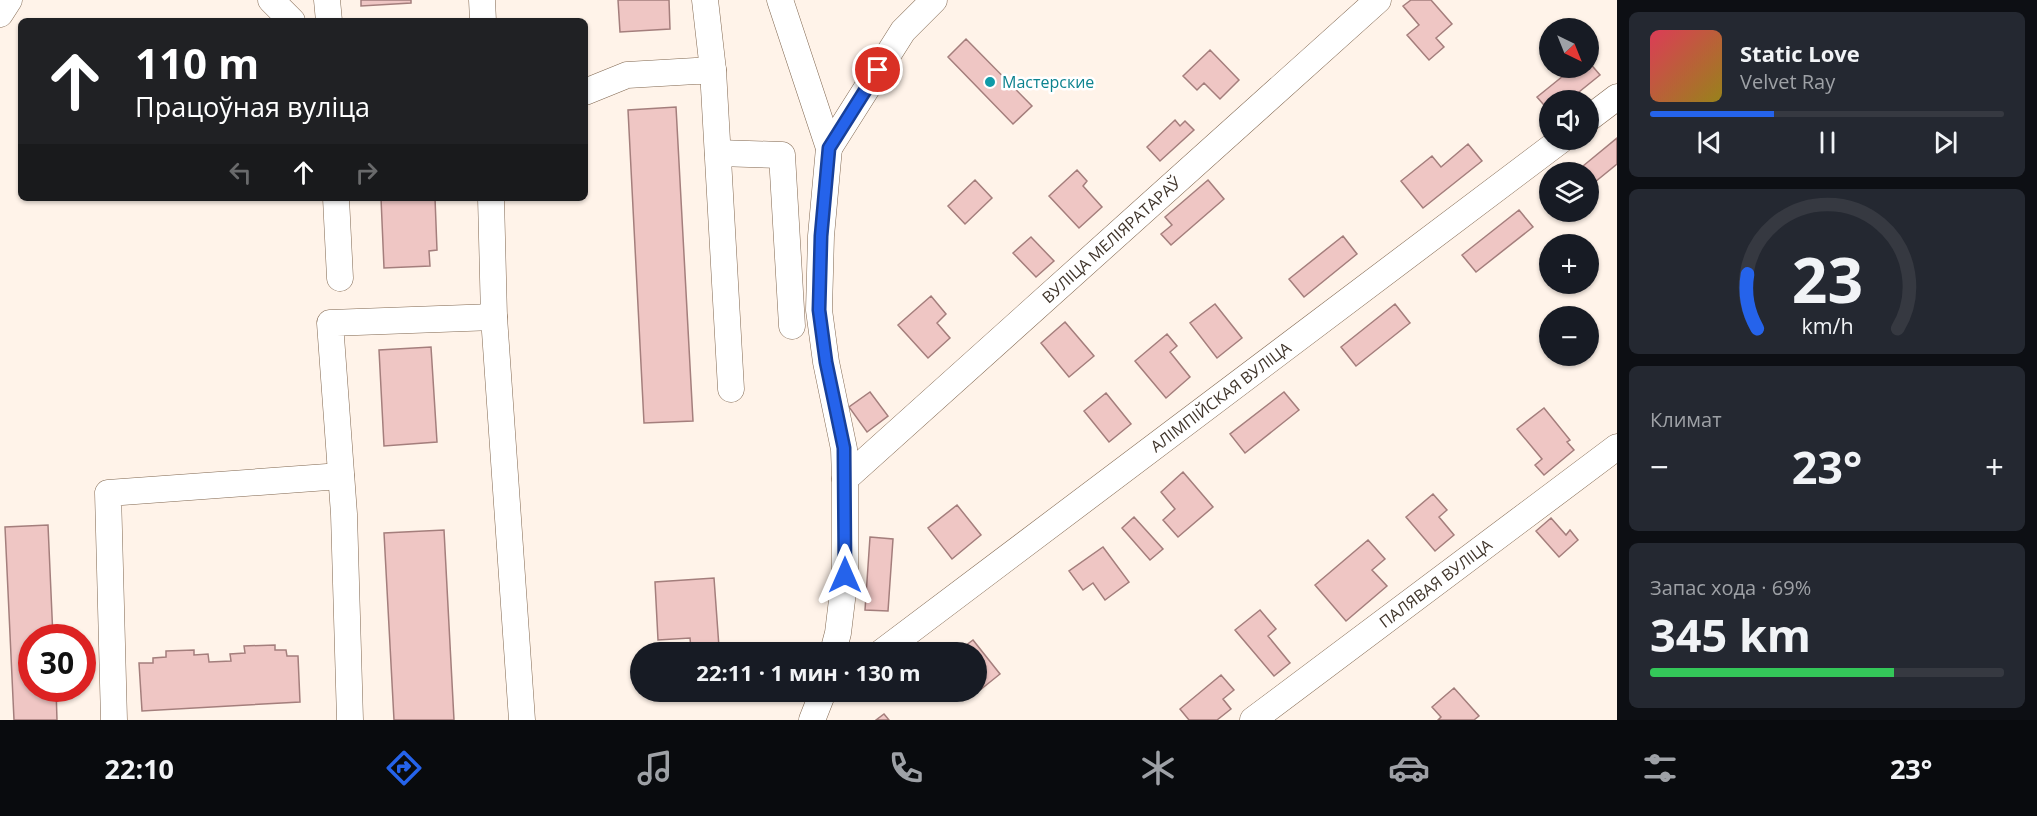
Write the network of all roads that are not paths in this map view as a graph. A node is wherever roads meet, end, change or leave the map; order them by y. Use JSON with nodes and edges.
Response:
{"nodes":[{"id":1,"x":9,"y":0,"type":"edge"},
{"id":2,"x":271,"y":0,"type":"edge"},
{"id":3,"x":327,"y":0,"type":"edge"},
{"id":4,"x":482,"y":0,"type":"edge"},
{"id":5,"x":705,"y":0,"type":"edge"},
{"id":6,"x":780,"y":0,"type":"edge"},
{"id":7,"x":934,"y":0,"type":"edge"},
{"id":8,"x":1378,"y":0,"type":"edge"},
{"id":9,"x":0,"y":14,"type":"edge"},
{"id":10,"x":289,"y":18,"type":"edge"},
{"id":11,"x":329,"y":18,"type":"edge"},
{"id":12,"x":483,"y":18,"type":"edge"},
{"id":13,"x":713,"y":70,"type":"junction"},
{"id":14,"x":588,"y":91,"type":"edge"},
{"id":15,"x":1617,"y":97,"type":"edge"},
{"id":16,"x":1599,"y":111,"type":"edge"},
{"id":17,"x":829,"y":148,"type":"junction"},
{"id":18,"x":1548,"y":150,"type":"edge"},
{"id":19,"x":718,"y":153,"type":"junction"},
{"id":20,"x":336,"y":201,"type":"edge"},
{"id":21,"x":491,"y":201,"type":"edge"},
{"id":22,"x":340,"y":278,"type":"dead end"},
{"id":23,"x":494,"y":317,"type":"junction"},
{"id":24,"x":792,"y":326,"type":"dead end"},
{"id":25,"x":731,"y":389,"type":"dead end"},
{"id":26,"x":1617,"y":447,"type":"edge"},
{"id":27,"x":341,"y":476,"type":"junction"},
{"id":28,"x":845,"y":479,"type":"junction"},
{"id":29,"x":836,"y":642,"type":"edge"},
{"id":30,"x":895,"y":642,"type":"edge"},
{"id":31,"x":114,"y":720,"type":"edge"},
{"id":32,"x":350,"y":720,"type":"edge"},
{"id":33,"x":522,"y":720,"type":"edge"},
{"id":34,"x":1253,"y":720,"type":"edge"}],
"edges":[{"from":1,"to":9,"type":"street"},
{"from":2,"to":10,"type":"street"},
{"from":3,"to":11,"type":"street"},
{"from":4,"to":12,"type":"street"},
{"from":5,"to":13,"type":"street"},
{"from":6,"to":17,"type":"street"},
{"from":7,"to":17,"type":"street"},
{"from":8,"to":28,"type":"street","name":"ВУЛІЦА МЕЛІЯРАТАРАЎ"},
{"from":13,"to":14,"type":"street"},
{"from":13,"to":19,"type":"street"},
{"from":15,"to":16,"type":"street"},
{"from":17,"to":28,"type":"street"},
{"from":18,"to":30,"type":"street","name":"АЛІМПІЙСКАЯ ВУЛІЦА"},
{"from":19,"to":24,"type":"street"},
{"from":19,"to":25,"type":"street"},
{"from":20,"to":22,"type":"street"},
{"from":21,"to":23,"type":"street"},
{"from":23,"to":27,"type":"street"},
{"from":23,"to":33,"type":"street"},
{"from":26,"to":34,"type":"street","name":"ПАЛЯВАЯ ВУЛІЦА"},
{"from":27,"to":31,"type":"street"},
{"from":27,"to":32,"type":"street"},
{"from":28,"to":29,"type":"street"}]}
